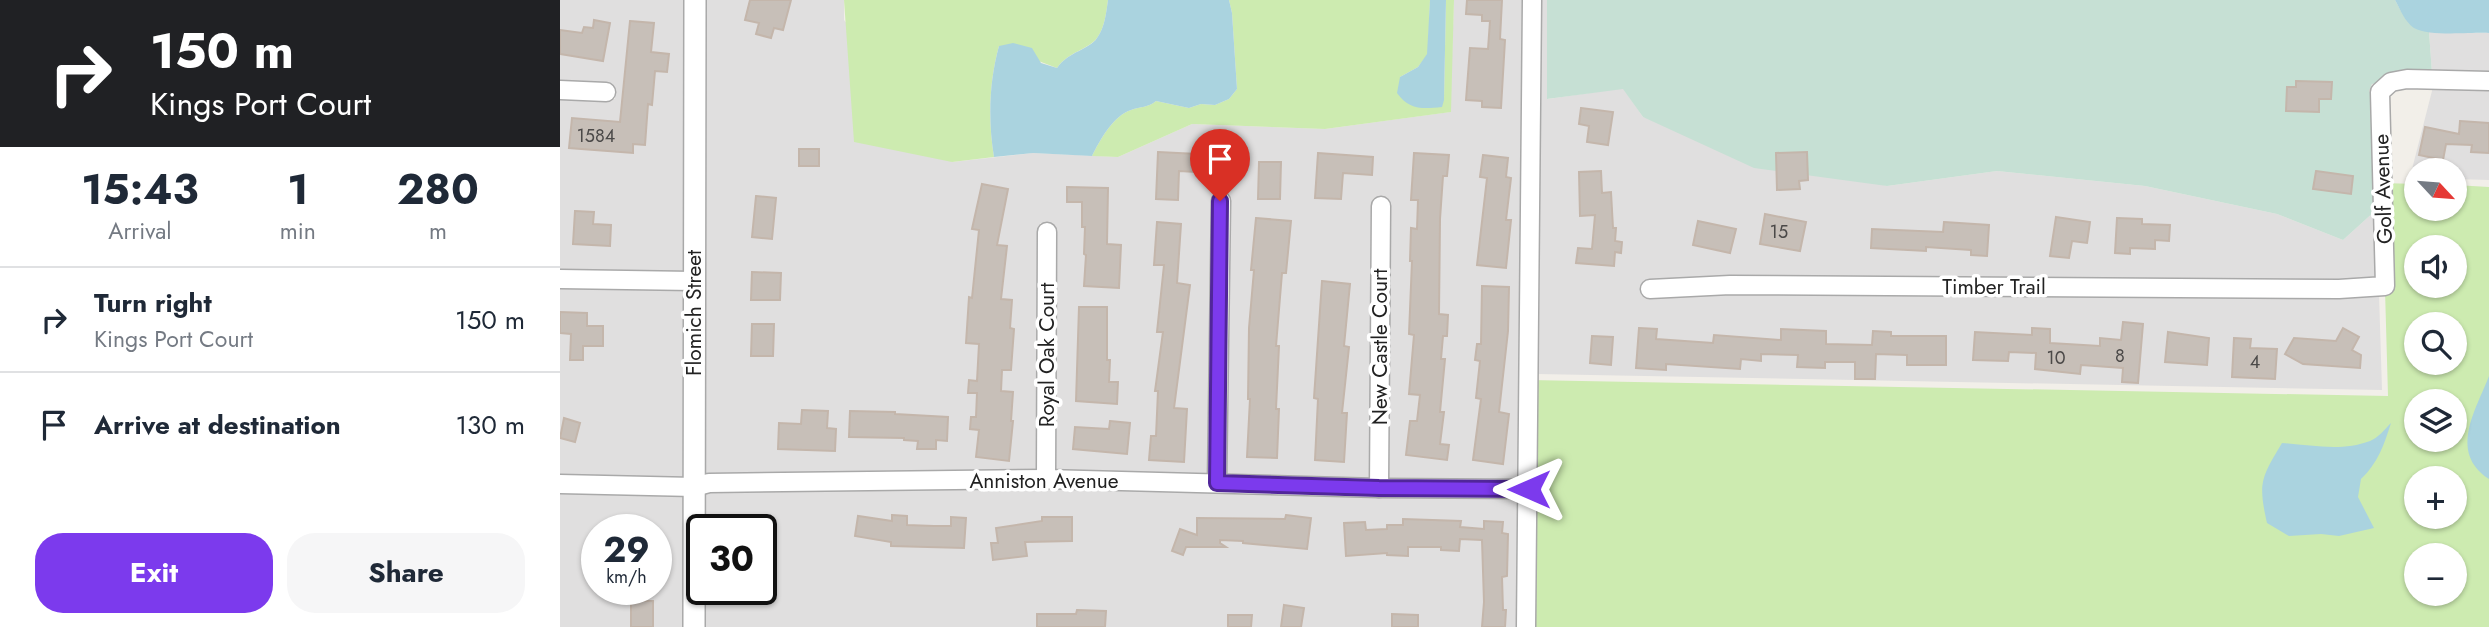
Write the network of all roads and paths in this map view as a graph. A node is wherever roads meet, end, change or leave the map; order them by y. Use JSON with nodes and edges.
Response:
{"nodes":[{"id":1,"x":695,"y":0,"type":"edge"},
{"id":2,"x":1532,"y":0,"type":"edge"},
{"id":3,"x":2489,"y":81,"type":"edge"},
{"id":4,"x":560,"y":90,"type":"edge"},
{"id":5,"x":606,"y":92,"type":"dead end"},
{"id":6,"x":1220,"y":201,"type":"dead end"},
{"id":7,"x":1381,"y":206,"type":"dead end"},
{"id":8,"x":1047,"y":232,"type":"dead end"},
{"id":9,"x":560,"y":279,"type":"edge"},
{"id":10,"x":694,"y":281,"type":"junction"},
{"id":11,"x":2385,"y":286,"type":"joint"},
{"id":12,"x":1650,"y":289,"type":"dead end"},
{"id":13,"x":1046,"y":479,"type":"junction"},
{"id":14,"x":1217,"y":483,"type":"junction"},
{"id":15,"x":560,"y":484,"type":"edge"},
{"id":16,"x":694,"y":486,"type":"junction"},
{"id":17,"x":1379,"y":488,"type":"junction"},
{"id":18,"x":1529,"y":489,"type":"junction"},
{"id":19,"x":694,"y":627,"type":"edge"},
{"id":20,"x":1526,"y":627,"type":"edge"}],
"edges":[{"from":1,"to":10,"type":"street","name":"Flomich Street"},
{"from":2,"to":18,"type":"street"},
{"from":3,"to":11,"type":"street","name":"Golf Avenue"},
{"from":4,"to":5,"type":"street"},
{"from":6,"to":14,"type":"street"},
{"from":7,"to":17,"type":"street","name":"New Castle Court"},
{"from":8,"to":13,"type":"street","name":"Royal Oak Court"},
{"from":9,"to":10,"type":"street"},
{"from":10,"to":16,"type":"street","name":"Flomich Street"},
{"from":11,"to":12,"type":"street","name":"Timber Trail"},
{"from":13,"to":14,"type":"street","name":"Anniston Avenue"},
{"from":13,"to":16,"type":"street","name":"Anniston Avenue"},
{"from":14,"to":17,"type":"street","name":"Anniston Avenue"},
{"from":15,"to":16,"type":"street","name":"Anniston Avenue"},
{"from":16,"to":19,"type":"street","name":"Flomich Street"},
{"from":17,"to":18,"type":"street","name":"Anniston Avenue"},
{"from":18,"to":20,"type":"street"}]}
